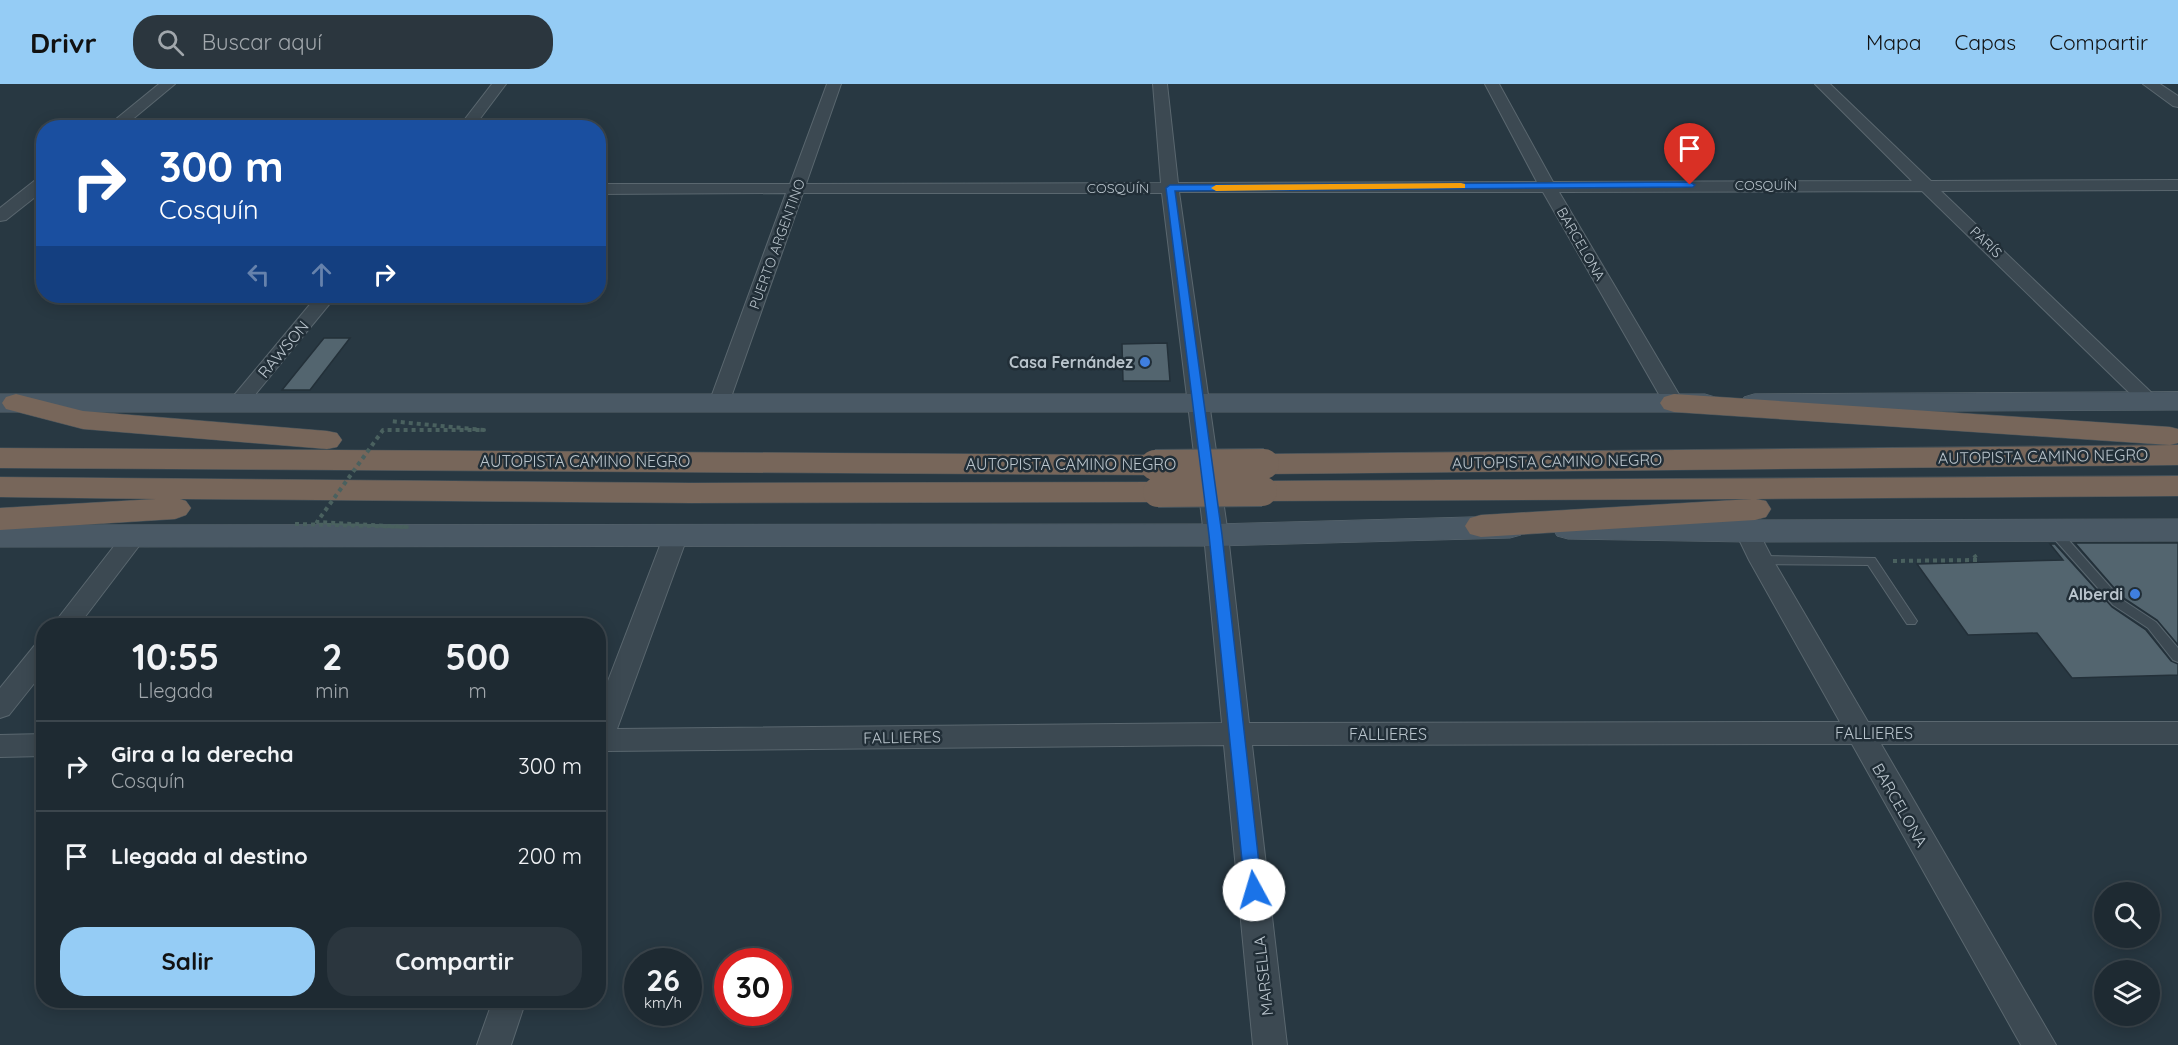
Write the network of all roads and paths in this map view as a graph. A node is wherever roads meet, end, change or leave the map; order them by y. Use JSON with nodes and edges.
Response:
{"nodes":[{"id":1,"x":168,"y":84,"type":"edge"},
{"id":2,"x":499,"y":84,"type":"edge"},
{"id":3,"x":834,"y":84,"type":"edge"},
{"id":4,"x":1160,"y":84,"type":"edge"},
{"id":5,"x":1492,"y":84,"type":"edge"},
{"id":6,"x":1822,"y":84,"type":"edge"},
{"id":7,"x":2150,"y":84,"type":"edge"},
{"id":8,"x":2178,"y":103,"type":"edge"},
{"id":9,"x":122,"y":120,"type":"edge"},
{"id":10,"x":471,"y":120,"type":"edge"},
{"id":11,"x":1547,"y":185,"type":"junction"},
{"id":12,"x":1928,"y":185,"type":"junction"},
{"id":13,"x":2178,"y":185,"type":"edge"},
{"id":14,"x":36,"y":187,"type":"edge"},
{"id":15,"x":1170,"y":188,"type":"junction"},
{"id":16,"x":36,"y":189,"type":"edge"},
{"id":17,"x":606,"y":189,"type":"edge"},
{"id":18,"x":796,"y":189,"type":"junction"},
{"id":19,"x":0,"y":191,"type":"edge"},
{"id":20,"x":0,"y":216,"type":"edge"},
{"id":21,"x":321,"y":303,"type":"edge"},
{"id":22,"x":2178,"y":400,"type":"edge"},
{"id":23,"x":2149,"y":401,"type":"junction"},
{"id":24,"x":8,"y":403,"type":"edge"},
{"id":25,"x":238,"y":403,"type":"junction"},
{"id":26,"x":719,"y":403,"type":"junction"},
{"id":27,"x":1674,"y":403,"type":"junction"},
{"id":28,"x":1198,"y":404,"type":"junction"},
{"id":29,"x":389,"y":421,"type":"dead end"},
{"id":30,"x":2178,"y":436,"type":"edge"},
{"id":31,"x":2178,"y":455,"type":"edge"},
{"id":32,"x":0,"y":458,"type":"edge"},
{"id":33,"x":550,"y":461,"type":"junction"},
{"id":34,"x":1157,"y":478,"type":"junction"},
{"id":35,"x":1263,"y":478,"type":"junction"},
{"id":36,"x":0,"y":487,"type":"edge"},
{"id":37,"x":2178,"y":487,"type":"edge"},
{"id":38,"x":691,"y":493,"type":"junction"},
{"id":39,"x":0,"y":519,"type":"edge"},
{"id":40,"x":295,"y":524,"type":"dead end"},
{"id":41,"x":1481,"y":526,"type":"junction"},
{"id":42,"x":2053,"y":530,"type":"junction"},
{"id":43,"x":2178,"y":530,"type":"edge"},
{"id":44,"x":1747,"y":531,"type":"junction"},
{"id":45,"x":1216,"y":535,"type":"junction"},
{"id":46,"x":676,"y":536,"type":"junction"},
{"id":47,"x":0,"y":537,"type":"edge"},
{"id":48,"x":133,"y":538,"type":"junction"},
{"id":49,"x":1971,"y":552,"type":"dead end"},
{"id":50,"x":1761,"y":560,"type":"junction"},
{"id":51,"x":1871,"y":561,"type":"junction"},
{"id":52,"x":70,"y":618,"type":"edge"},
{"id":53,"x":1911,"y":621,"type":"dead end"},
{"id":54,"x":2178,"y":657,"type":"edge"},
{"id":55,"x":36,"y":662,"type":"edge"},
{"id":56,"x":0,"y":707,"type":"edge"},
{"id":57,"x":606,"y":722,"type":"edge"},
{"id":58,"x":1859,"y":732,"type":"junction"},
{"id":59,"x":2178,"y":733,"type":"edge"},
{"id":60,"x":1238,"y":734,"type":"junction"},
{"id":61,"x":606,"y":741,"type":"edge"},
{"id":62,"x":36,"y":745,"type":"edge"},
{"id":63,"x":0,"y":746,"type":"edge"},
{"id":64,"x":507,"y":1008,"type":"edge"},
{"id":65,"x":494,"y":1045,"type":"edge"},
{"id":66,"x":1270,"y":1045,"type":"edge"},
{"id":67,"x":2039,"y":1045,"type":"edge"}],
"edges":[{"from":1,"to":9,"type":"street"},
{"from":2,"to":10,"type":"street"},
{"from":3,"to":18,"type":"street","name":"PUERTO ARGENTINO"},
{"from":4,"to":15,"type":"street","name":"MARSELLA"},
{"from":5,"to":11,"type":"street","name":"BARCELONA"},
{"from":6,"to":12,"type":"street","name":"PARÍS"},
{"from":7,"to":8,"type":"street"},
{"from":11,"to":12,"type":"street","name":"COSQUÍN"},
{"from":11,"to":15,"type":"street","name":"COSQUÍN"},
{"from":11,"to":27,"type":"street","name":"BARCELONA"},
{"from":12,"to":13,"type":"street","name":"COSQUÍN"},
{"from":12,"to":23,"type":"street","name":"PARÍS"},
{"from":14,"to":19,"type":"street"},
{"from":15,"to":18,"type":"street","name":"COSQUÍN"},
{"from":15,"to":28,"type":"street","name":"MARSELLA"},
{"from":16,"to":20,"type":"street"},
{"from":17,"to":18,"type":"street","name":"COSQUÍN"},
{"from":18,"to":26,"type":"street","name":"PUERTO ARGENTINO"},
{"from":21,"to":25,"type":"street","name":"RAWSON"},
{"from":22,"to":23,"type":"street"},
{"from":23,"to":27,"type":"street"},
{"from":24,"to":25,"type":"street"},
{"from":24,"to":33,"type":"highway"},
{"from":25,"to":26,"type":"street"},
{"from":26,"to":28,"type":"street"},
{"from":27,"to":28,"type":"street"},
{"from":27,"to":30,"type":"highway"},
{"from":28,"to":45,"type":"street","name":"MARSELLA"},
{"from":29,"to":40,"type":"path","bridge":true},
{"from":31,"to":35,"type":"highway","name":"AUTOPISTA CAMINO NEGRO"},
{"from":32,"to":33,"type":"highway","name":"AUTOPISTA CAMINO NEGRO"},
{"from":33,"to":34,"type":"highway","name":"AUTOPISTA CAMINO NEGRO"},
{"from":34,"to":35,"type":"highway","name":"AUTOPISTA CAMINO NEGRO","bridge":true},
{"from":34,"to":38,"type":"highway","name":"AUTOPISTA CAMINO NEGRO"},
{"from":35,"to":37,"type":"highway","name":"AUTOPISTA CAMINO NEGRO"},
{"from":36,"to":38,"type":"highway","name":"AUTOPISTA CAMINO NEGRO"},
{"from":37,"to":41,"type":"highway"},
{"from":38,"to":39,"type":"highway"},
{"from":41,"to":44,"type":"street"},
{"from":41,"to":45,"type":"street"},
{"from":42,"to":43,"type":"street"},
{"from":42,"to":44,"type":"street"},
{"from":42,"to":54,"type":"lane"},
{"from":44,"to":50,"type":"street","name":"BARCELONA"},
{"from":45,"to":46,"type":"street"},
{"from":45,"to":60,"type":"street","name":"MARSELLA"},
{"from":46,"to":48,"type":"street"},
{"from":46,"to":57,"type":"street"},
{"from":47,"to":48,"type":"street"},
{"from":48,"to":52,"type":"street"},
{"from":49,"to":51,"type":"path"},
{"from":50,"to":51,"type":"lane"},
{"from":50,"to":58,"type":"street","name":"BARCELONA"},
{"from":51,"to":53,"type":"lane"},
{"from":55,"to":56,"type":"street"},
{"from":58,"to":59,"type":"street","name":"FALLIERES"},
{"from":58,"to":60,"type":"street","name":"FALLIERES"},
{"from":58,"to":67,"type":"street","name":"BARCELONA"},
{"from":60,"to":61,"type":"street","name":"FALLIERES"},
{"from":60,"to":66,"type":"street","name":"MARSELLA"},
{"from":62,"to":63,"type":"street"},
{"from":64,"to":65,"type":"street"}]}
